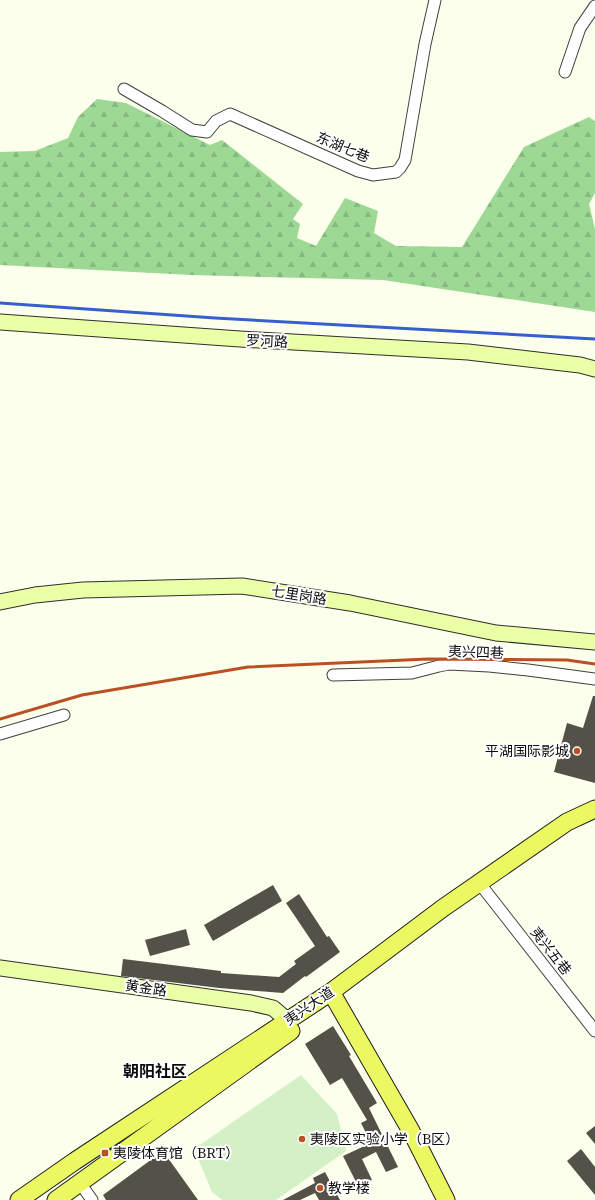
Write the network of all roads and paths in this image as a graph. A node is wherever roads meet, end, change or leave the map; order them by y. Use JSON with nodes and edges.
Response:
{"nodes":[{"id":1,"x":435,"y":0,"type":"edge"},
{"id":2,"x":595,"y":6,"type":"edge"},
{"id":3,"x":565,"y":72,"type":"dead end"},
{"id":4,"x":124,"y":89,"type":"dead end"},
{"id":5,"x":0,"y":322,"type":"edge"},
{"id":6,"x":534,"y":359,"type":"junction"},
{"id":7,"x":595,"y":362,"type":"edge"},
{"id":8,"x":595,"y":369,"type":"edge"},
{"id":9,"x":0,"y":602,"type":"edge"},
{"id":10,"x":595,"y":642,"type":"edge"},
{"id":11,"x":333,"y":675,"type":"dead end"},
{"id":12,"x":595,"y":679,"type":"edge"},
{"id":13,"x":64,"y":715,"type":"dead end"},
{"id":14,"x":0,"y":734,"type":"edge"},
{"id":15,"x":595,"y":809,"type":"edge"},
{"id":16,"x":595,"y":818,"type":"edge"},
{"id":17,"x":484,"y":889,"type":"junction"},
{"id":18,"x":0,"y":968,"type":"edge"},
{"id":19,"x":333,"y":995,"type":"junction"},
{"id":20,"x":288,"y":1020,"type":"junction"},
{"id":21,"x":595,"y":1031,"type":"edge"},
{"id":22,"x":80,"y":1183,"type":"junction"},
{"id":23,"x":19,"y":1200,"type":"edge"},
{"id":24,"x":56,"y":1200,"type":"edge"},
{"id":25,"x":92,"y":1200,"type":"edge"},
{"id":26,"x":446,"y":1200,"type":"edge"}],
"edges":[{"from":1,"to":4,"type":"street","name":"东湖七巷"},
{"from":2,"to":3,"type":"street"},
{"from":5,"to":6,"type":"main road","name":"罗河路"},
{"from":6,"to":7,"type":"main road","name":"罗河路"},
{"from":6,"to":8,"type":"main road","name":"罗河路"},
{"from":9,"to":10,"type":"main road","name":"七里岗路"},
{"from":11,"to":12,"type":"street","name":"夷兴四巷"},
{"from":13,"to":14,"type":"street"},
{"from":15,"to":19,"type":"main road","name":"夷兴大道"},
{"from":16,"to":17,"type":"main road","name":"夷兴大道"},
{"from":17,"to":19,"type":"main road","name":"夷兴大道"},
{"from":17,"to":21,"type":"street","name":"夷兴五巷"},
{"from":18,"to":20,"type":"main road","name":"黄金路"},
{"from":19,"to":20,"type":"main road","name":"夷兴大道"},
{"from":19,"to":22,"type":"main road","name":"夷兴大道"},
{"from":19,"to":26,"type":"main road"},
{"from":20,"to":23,"type":"main road","name":"夷兴大道"},
{"from":22,"to":24,"type":"main road","name":"夷兴大道"},
{"from":22,"to":25,"type":"street"}]}
